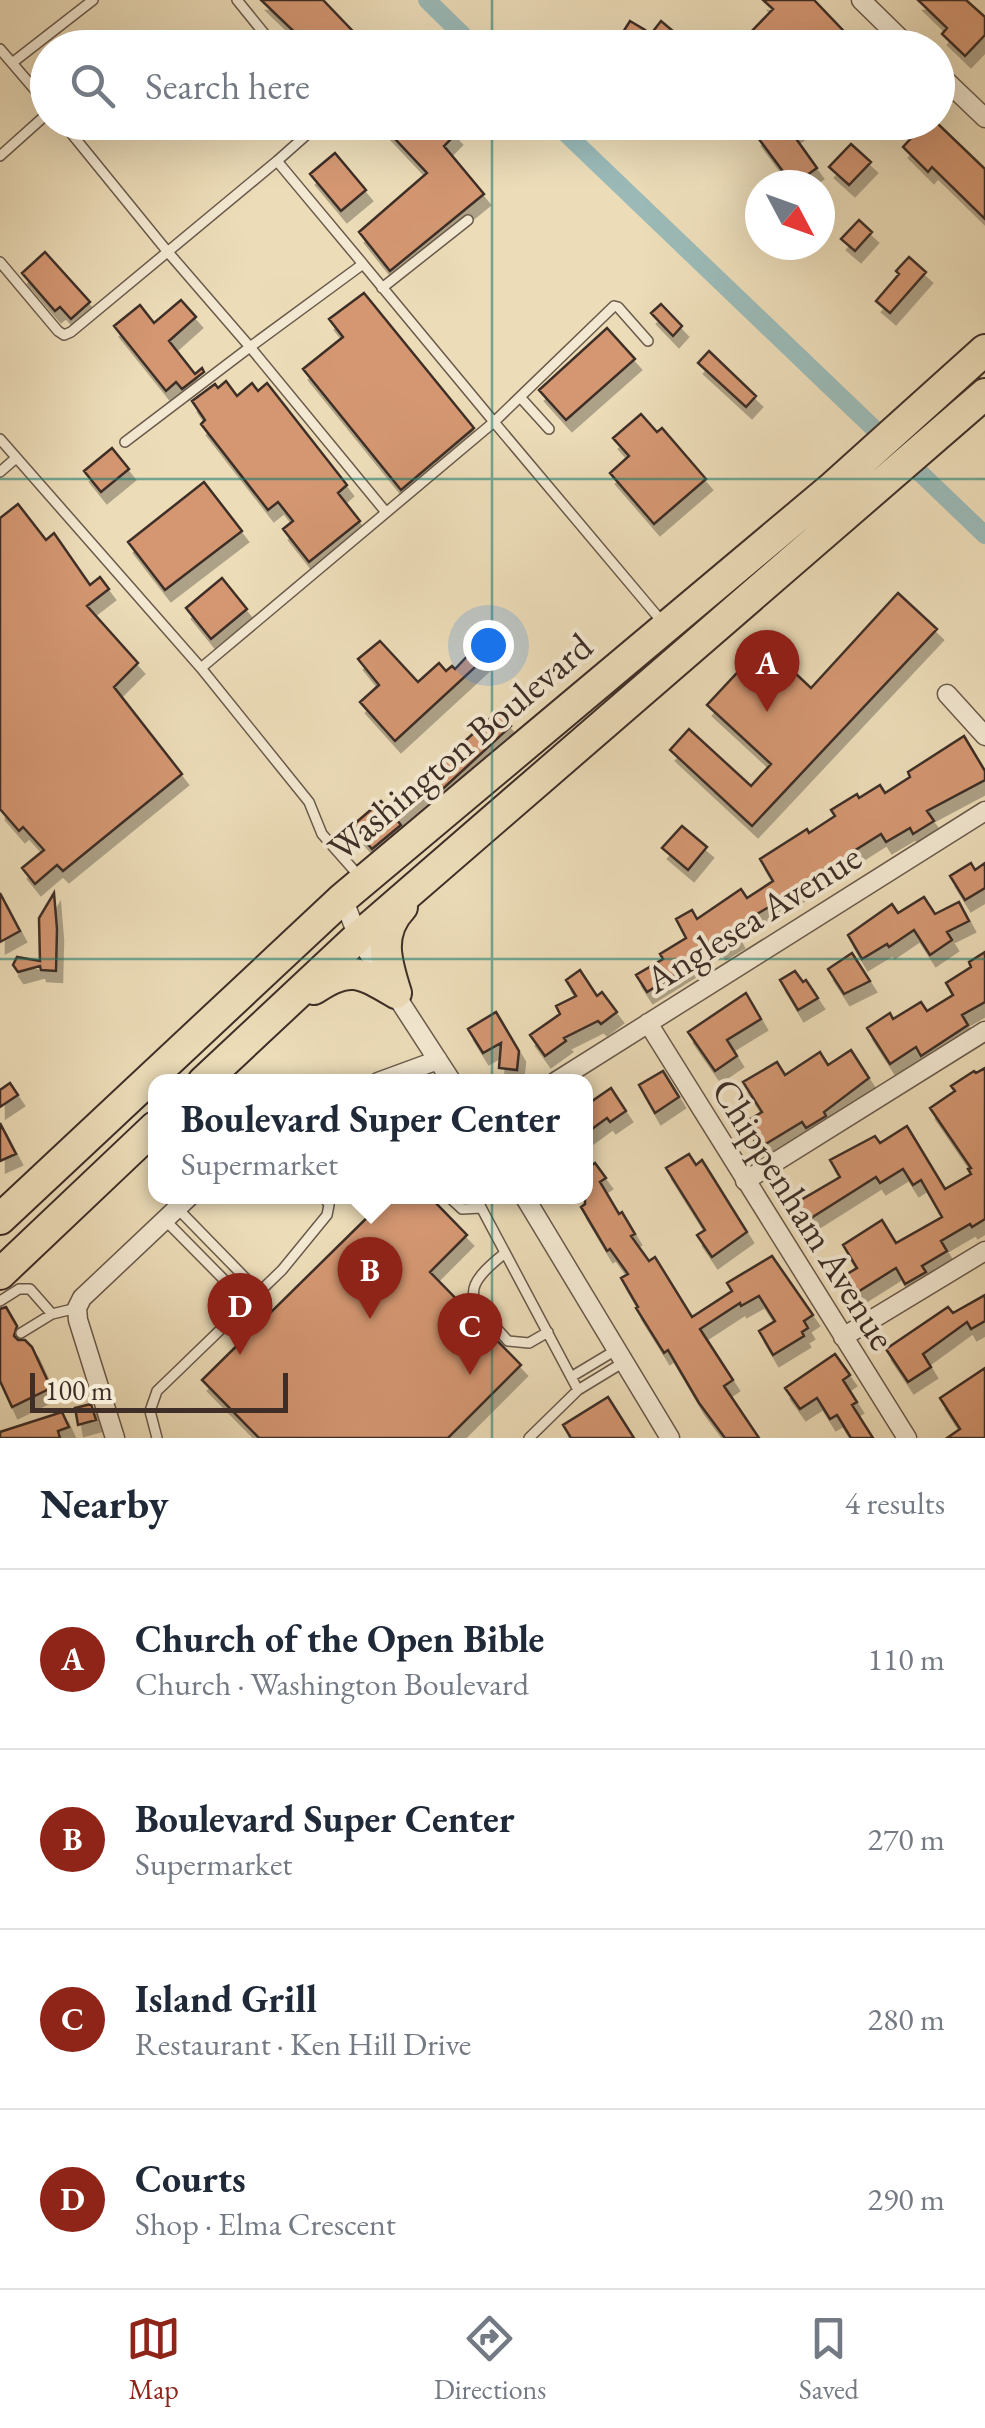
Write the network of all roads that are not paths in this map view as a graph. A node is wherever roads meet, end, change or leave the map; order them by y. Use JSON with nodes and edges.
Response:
{"nodes":[{"id":1,"x":93,"y":0,"type":"edge"},
{"id":2,"x":237,"y":0,"type":"edge"},
{"id":3,"x":860,"y":0,"type":"edge"},
{"id":4,"x":54,"y":30,"type":"edge"},
{"id":5,"x":261,"y":30,"type":"edge"},
{"id":6,"x":891,"y":30,"type":"edge"},
{"id":7,"x":0,"y":48,"type":"edge"},
{"id":8,"x":30,"y":49,"type":"edge"},
{"id":9,"x":12,"y":63,"type":"junction"},
{"id":10,"x":30,"y":84,"type":"edge"},
{"id":11,"x":955,"y":89,"type":"edge"},
{"id":12,"x":985,"y":118,"type":"edge"},
{"id":13,"x":30,"y":129,"type":"edge"},
{"id":14,"x":77,"y":140,"type":"edge"},
{"id":15,"x":301,"y":140,"type":"edge"},
{"id":16,"x":0,"y":156,"type":"edge"},
{"id":17,"x":277,"y":162,"type":"junction"},
{"id":18,"x":468,"y":220,"type":"dead end"},
{"id":19,"x":166,"y":251,"type":"junction"},
{"id":20,"x":0,"y":262,"type":"edge"},
{"id":21,"x":363,"y":264,"type":"junction"},
{"id":22,"x":382,"y":288,"type":"junction"},
{"id":23,"x":648,"y":341,"type":"dead end"},
{"id":24,"x":250,"y":347,"type":"junction"},
{"id":25,"x":985,"y":350,"type":"edge"},
{"id":26,"x":985,"y":394,"type":"edge"},
{"id":27,"x":520,"y":397,"type":"junction"},
{"id":28,"x":494,"y":422,"type":"junction"},
{"id":29,"x":549,"y":429,"type":"dead end"},
{"id":30,"x":0,"y":439,"type":"edge"},
{"id":31,"x":125,"y":442,"type":"dead end"},
{"id":32,"x":16,"y":458,"type":"junction"},
{"id":33,"x":0,"y":472,"type":"edge"},
{"id":34,"x":385,"y":511,"type":"junction"},
{"id":35,"x":666,"y":626,"type":"junction"},
{"id":36,"x":201,"y":668,"type":"junction"},
{"id":37,"x":948,"y":694,"type":"dead end"},
{"id":38,"x":985,"y":736,"type":"edge"},
{"id":39,"x":985,"y":810,"type":"edge"},
{"id":40,"x":437,"y":869,"type":"junction"},
{"id":41,"x":353,"y":889,"type":"junction"},
{"id":42,"x":358,"y":937,"type":"junction"},
{"id":43,"x":396,"y":993,"type":"junction"},
{"id":44,"x":284,"y":1005,"type":"junction"},
{"id":45,"x":648,"y":1023,"type":"junction"},
{"id":46,"x":985,"y":1031,"type":"edge"},
{"id":47,"x":438,"y":1060,"type":"junction"},
{"id":48,"x":155,"y":1074,"type":"edge"},
{"id":49,"x":211,"y":1074,"type":"edge"},
{"id":50,"x":400,"y":1074,"type":"edge"},
{"id":51,"x":447,"y":1074,"type":"edge"},
{"id":52,"x":568,"y":1074,"type":"edge"},
{"id":53,"x":148,"y":1081,"type":"edge"},
{"id":54,"x":148,"y":1134,"type":"edge"},
{"id":55,"x":745,"y":1181,"type":"junction"},
{"id":56,"x":328,"y":1204,"type":"edge"},
{"id":57,"x":457,"y":1204,"type":"edge"},
{"id":58,"x":480,"y":1204,"type":"edge"},
{"id":59,"x":529,"y":1204,"type":"edge"},
{"id":60,"x":177,"y":1208,"type":"edge"},
{"id":61,"x":482,"y":1208,"type":"junction"},
{"id":62,"x":0,"y":1219,"type":"edge"},
{"id":63,"x":506,"y":1252,"type":"junction"},
{"id":64,"x":985,"y":1252,"type":"edge"},
{"id":65,"x":0,"y":1274,"type":"edge"},
{"id":66,"x":259,"y":1292,"type":"junction"},
{"id":67,"x":0,"y":1301,"type":"edge"},
{"id":68,"x":247,"y":1304,"type":"junction"},
{"id":69,"x":77,"y":1308,"type":"junction"},
{"id":70,"x":52,"y":1314,"type":"junction"},
{"id":71,"x":548,"y":1332,"type":"junction"},
{"id":72,"x":21,"y":1333,"type":"dead end"},
{"id":73,"x":843,"y":1337,"type":"junction"},
{"id":74,"x":620,"y":1356,"type":"junction"},
{"id":75,"x":571,"y":1377,"type":"junction"},
{"id":76,"x":578,"y":1390,"type":"junction"},
{"id":77,"x":116,"y":1438,"type":"edge"},
{"id":78,"x":157,"y":1438,"type":"edge"},
{"id":79,"x":529,"y":1438,"type":"edge"},
{"id":80,"x":670,"y":1438,"type":"edge"},
{"id":81,"x":906,"y":1438,"type":"edge"}],
"edges":[{"from":1,"to":4,"type":"lane"},
{"from":2,"to":5,"type":"lane"},
{"from":3,"to":6,"type":"street"},
{"from":7,"to":9,"type":"lane"},
{"from":8,"to":9,"type":"lane"},
{"from":9,"to":10,"type":"lane"},
{"from":11,"to":12,"type":"street"},
{"from":13,"to":16,"type":"lane"},
{"from":14,"to":19,"type":"lane"},
{"from":15,"to":17,"type":"lane"},
{"from":17,"to":19,"type":"lane"},
{"from":17,"to":21,"type":"lane"},
{"from":18,"to":22,"type":"lane"},
{"from":19,"to":20,"type":"lane"},
{"from":19,"to":24,"type":"lane"},
{"from":21,"to":22,"type":"lane"},
{"from":21,"to":24,"type":"lane"},
{"from":22,"to":28,"type":"lane"},
{"from":23,"to":27,"type":"lane"},
{"from":24,"to":31,"type":"lane"},
{"from":24,"to":34,"type":"lane"},
{"from":25,"to":35,"type":"highway","name":"Washington Boulevard"},
{"from":26,"to":40,"type":"highway","name":"Washington Boulevard"},
{"from":27,"to":28,"type":"lane"},
{"from":27,"to":29,"type":"lane"},
{"from":28,"to":34,"type":"lane"},
{"from":28,"to":35,"type":"lane"},
{"from":30,"to":32,"type":"lane"},
{"from":32,"to":33,"type":"lane"},
{"from":32,"to":36,"type":"lane"},
{"from":34,"to":36,"type":"lane"},
{"from":35,"to":41,"type":"highway","name":"Washington Boulevard"},
{"from":36,"to":41,"type":"lane"},
{"from":37,"to":38,"type":"street"},
{"from":39,"to":45,"type":"street","name":"Anglesea Avenue"},
{"from":40,"to":42,"type":"highway","name":"Washington Boulevard"},
{"from":40,"to":43,"type":"highway"},
{"from":41,"to":42,"type":"street"},
{"from":41,"to":48,"type":"highway","name":"Washington Boulevard"},
{"from":42,"to":43,"type":"street"},
{"from":42,"to":44,"type":"highway","name":"Washington Boulevard"},
{"from":43,"to":44,"type":"highway"},
{"from":43,"to":47,"type":"street"},
{"from":44,"to":49,"type":"highway","name":"Washington Boulevard"},
{"from":45,"to":52,"type":"street","name":"Anglesea Avenue"},
{"from":45,"to":55,"type":"street","name":"Chippenham Avenue"},
{"from":46,"to":55,"type":"street"},
{"from":47,"to":50,"type":"street"},
{"from":47,"to":51,"type":"street"},
{"from":53,"to":62,"type":"highway","name":"Washington Boulevard"},
{"from":54,"to":65,"type":"highway"},
{"from":55,"to":73,"type":"street","name":"Chippenham Avenue"},
{"from":56,"to":66,"type":"lane"},
{"from":57,"to":61,"type":"lane"},
{"from":58,"to":61,"type":"lane"},
{"from":59,"to":74,"type":"street"},
{"from":60,"to":66,"type":"lane"},
{"from":60,"to":68,"type":"lane"},
{"from":60,"to":69,"type":"street"},
{"from":61,"to":63,"type":"lane"},
{"from":63,"to":71,"type":"lane"},
{"from":63,"to":71,"type":"lane"},
{"from":64,"to":73,"type":"street"},
{"from":66,"to":68,"type":"lane"},
{"from":67,"to":70,"type":"lane"},
{"from":68,"to":78,"type":"lane"},
{"from":69,"to":70,"type":"lane"},
{"from":69,"to":77,"type":"street"},
{"from":70,"to":72,"type":"lane"},
{"from":71,"to":75,"type":"lane"},
{"from":73,"to":81,"type":"street","name":"Chippenham Avenue"},
{"from":74,"to":75,"type":"lane"},
{"from":74,"to":76,"type":"lane"},
{"from":74,"to":80,"type":"street"},
{"from":75,"to":76,"type":"lane"},
{"from":76,"to":79,"type":"lane"}]}
